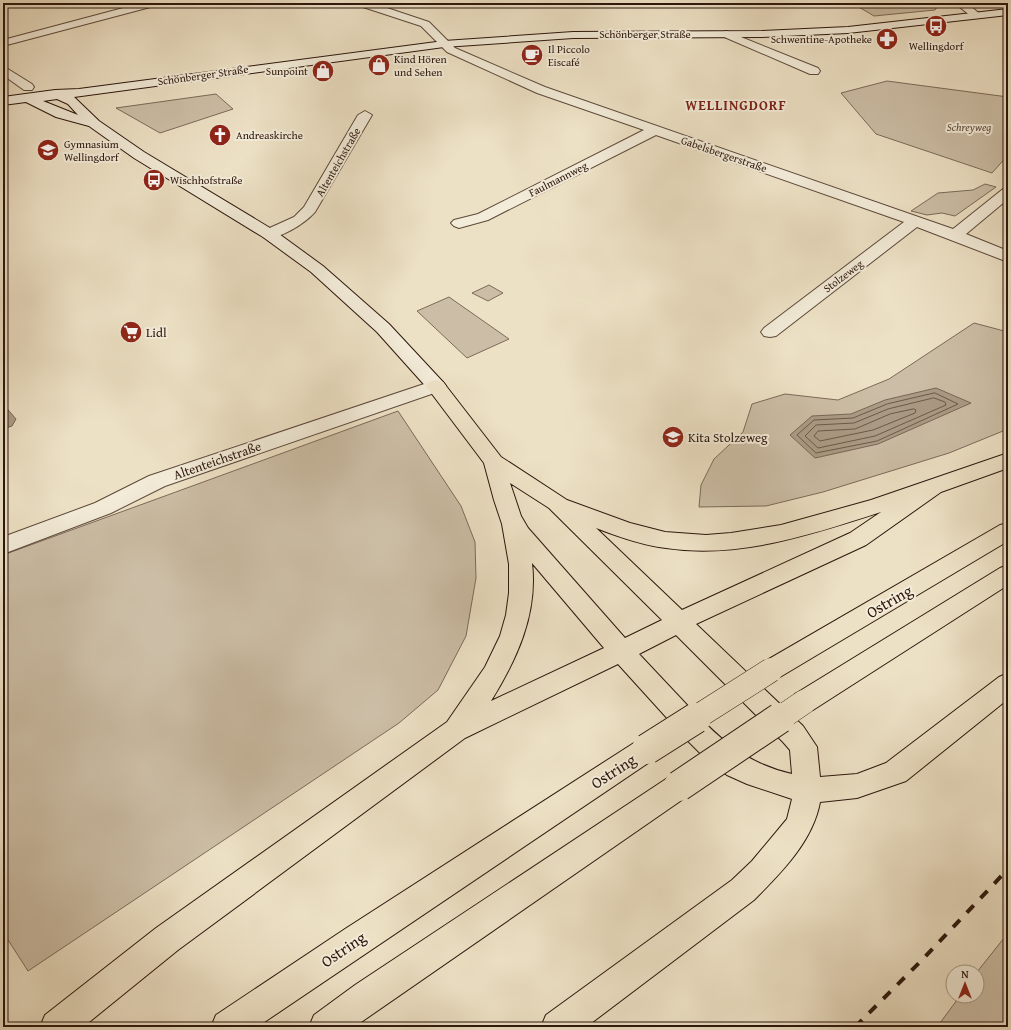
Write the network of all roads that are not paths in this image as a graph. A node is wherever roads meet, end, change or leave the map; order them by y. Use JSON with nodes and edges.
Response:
{"nodes":[{"id":1,"x":154,"y":3,"type":"edge"},
{"id":2,"x":361,"y":3,"type":"edge"},
{"id":3,"x":960,"y":3,"type":"edge"},
{"id":4,"x":1008,"y":12,"type":"edge"},
{"id":5,"x":977,"y":16,"type":"junction"},
{"id":6,"x":726,"y":34,"type":"junction"},
{"id":7,"x":3,"y":43,"type":"edge"},
{"id":8,"x":444,"y":44,"type":"junction"},
{"id":9,"x":3,"y":70,"type":"edge"},
{"id":10,"x":814,"y":71,"type":"dead end"},
{"id":11,"x":150,"y":82,"type":"junction"},
{"id":12,"x":9,"y":88,"type":"dead end"},
{"id":13,"x":28,"y":93,"type":"junction"},
{"id":14,"x":61,"y":95,"type":"junction"},
{"id":15,"x":3,"y":101,"type":"edge"},
{"id":16,"x":365,"y":115,"type":"dead end"},
{"id":17,"x":94,"y":124,"type":"junction"},
{"id":18,"x":655,"y":130,"type":"junction"},
{"id":19,"x":1008,"y":192,"type":"edge"},
{"id":20,"x":915,"y":221,"type":"junction"},
{"id":21,"x":459,"y":223,"type":"dead end"},
{"id":22,"x":269,"y":234,"type":"junction"},
{"id":23,"x":955,"y":235,"type":"junction"},
{"id":24,"x":1008,"y":257,"type":"edge"},
{"id":25,"x":770,"y":332,"type":"dead end"},
{"id":26,"x":436,"y":386,"type":"junction"},
{"id":27,"x":1008,"y":460,"type":"edge"},
{"id":28,"x":494,"y":462,"type":"junction"},
{"id":29,"x":933,"y":487,"type":"junction"},
{"id":30,"x":557,"y":503,"type":"junction"},
{"id":31,"x":513,"y":523,"type":"junction"},
{"id":32,"x":1008,"y":530,"type":"edge"},
{"id":33,"x":3,"y":546,"type":"edge"},
{"id":34,"x":1008,"y":574,"type":"edge"},
{"id":35,"x":678,"y":622,"type":"junction"},
{"id":36,"x":620,"y":652,"type":"junction"},
{"id":37,"x":1008,"y":684,"type":"edge"},
{"id":38,"x":456,"y":730,"type":"junction"},
{"id":39,"x":808,"y":789,"type":"junction"},
{"id":40,"x":57,"y":1027,"type":"edge"},
{"id":41,"x":228,"y":1027,"type":"edge"},
{"id":42,"x":326,"y":1027,"type":"edge"},
{"id":43,"x":558,"y":1027,"type":"edge"}],
"edges":[{"from":1,"to":7,"type":"street"},
{"from":2,"to":8,"type":"street","name":"Gabelsbergerstraße"},
{"from":3,"to":5,"type":"street"},
{"from":4,"to":5,"type":"street","name":"Schönberger Straße"},
{"from":5,"to":6,"type":"street","name":"Schönberger Straße"},
{"from":6,"to":8,"type":"street","name":"Schönberger Straße"},
{"from":6,"to":10,"type":"street"},
{"from":8,"to":11,"type":"street","name":"Schönberger Straße"},
{"from":8,"to":18,"type":"street","name":"Gabelsbergerstraße"},
{"from":9,"to":13,"type":"street"},
{"from":11,"to":13,"type":"street","name":"Schönberger Straße"},
{"from":11,"to":14,"type":"street","name":"Schönberger Straße"},
{"from":11,"to":17,"type":"street","name":"Schönberger Straße"},
{"from":12,"to":13,"type":"street","name":"Schönberger Straße"},
{"from":13,"to":14,"type":"street"},
{"from":13,"to":15,"type":"street","name":"Schönberger Straße"},
{"from":13,"to":17,"type":"street","name":"Schönberger Straße"},
{"from":14,"to":17,"type":"street"},
{"from":16,"to":22,"type":"street","name":"Altenteichstraße"},
{"from":17,"to":22,"type":"street"},
{"from":18,"to":20,"type":"street","name":"Gabelsbergerstraße"},
{"from":18,"to":21,"type":"street","name":"Faulmannweg"},
{"from":19,"to":23,"type":"street"},
{"from":20,"to":23,"type":"street","name":"Gabelsbergerstraße"},
{"from":20,"to":25,"type":"street","name":"Stolzeweg"},
{"from":22,"to":26,"type":"street"},
{"from":23,"to":24,"type":"street","name":"Gabelsbergerstraße"},
{"from":26,"to":28,"type":"highway"},
{"from":26,"to":33,"type":"street","name":"Altenteichstraße"},
{"from":27,"to":29,"type":"highway"},
{"from":28,"to":30,"type":"highway"},
{"from":28,"to":31,"type":"highway"},
{"from":29,"to":30,"type":"highway"},
{"from":29,"to":35,"type":"highway"},
{"from":30,"to":35,"type":"highway"},
{"from":31,"to":36,"type":"highway"},
{"from":31,"to":38,"type":"highway"},
{"from":32,"to":41,"type":"highway","name":"Ostring","bridge":true},
{"from":34,"to":42,"type":"highway","bridge":true},
{"from":35,"to":36,"type":"highway"},
{"from":35,"to":39,"type":"highway"},
{"from":36,"to":38,"type":"highway"},
{"from":36,"to":39,"type":"highway"},
{"from":37,"to":39,"type":"highway"},
{"from":38,"to":40,"type":"highway"},
{"from":39,"to":43,"type":"highway"}]}
